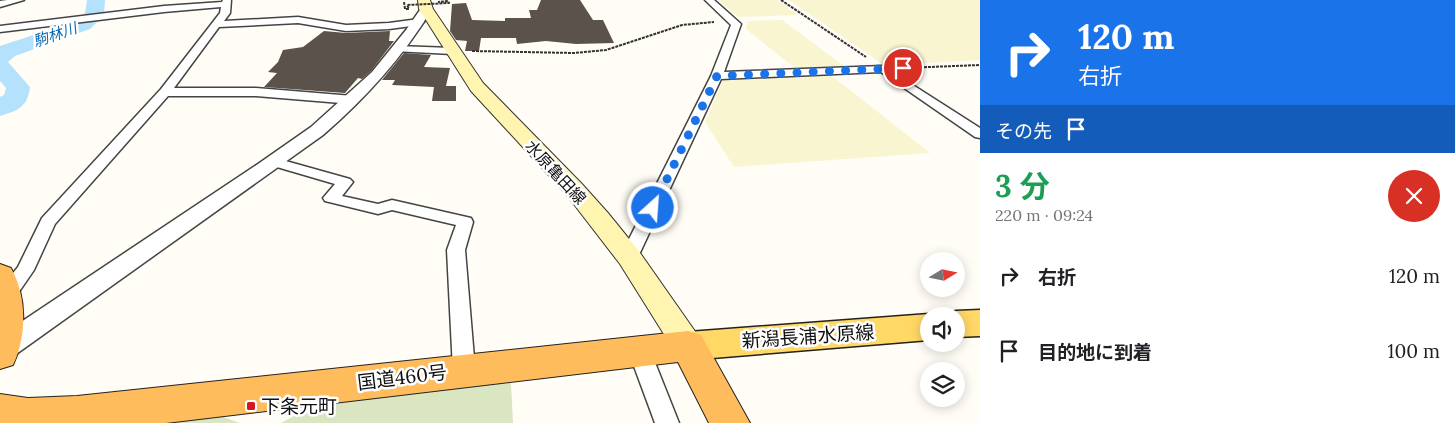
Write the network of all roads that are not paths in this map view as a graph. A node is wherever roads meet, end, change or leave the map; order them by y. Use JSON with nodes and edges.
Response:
{"nodes":[{"id":1,"x":20,"y":0,"type":"edge"},
{"id":2,"x":709,"y":0,"type":"edge"},
{"id":3,"x":227,"y":2,"type":"edge"},
{"id":4,"x":0,"y":4,"type":"edge"},
{"id":5,"x":427,"y":8,"type":"edge"},
{"id":6,"x":733,"y":20,"type":"joint"},
{"id":7,"x":217,"y":24,"type":"junction"},
{"id":8,"x":0,"y":29,"type":"edge"},
{"id":9,"x":398,"y":49,"type":"junction"},
{"id":10,"x":452,"y":52,"type":"junction"},
{"id":11,"x":717,"y":76,"type":"junction"},
{"id":12,"x":165,"y":92,"type":"junction"},
{"id":13,"x":353,"y":100,"type":"junction"},
{"id":14,"x":980,"y":134,"type":"edge"},
{"id":15,"x":275,"y":162,"type":"junction"},
{"id":16,"x":629,"y":257,"type":"junction"},
{"id":17,"x":2,"y":286,"type":"edge"},
{"id":18,"x":980,"y":323,"type":"edge"},
{"id":19,"x":965,"y":324,"type":"edge"},
{"id":20,"x":920,"y":328,"type":"edge"},
{"id":21,"x":688,"y":346,"type":"junction"},
{"id":22,"x":640,"y":350,"type":"junction"},
{"id":23,"x":1,"y":351,"type":"edge"},
{"id":24,"x":464,"y":370,"type":"junction"},
{"id":25,"x":0,"y":412,"type":"edge"},
{"id":26,"x":667,"y":423,"type":"edge"},
{"id":27,"x":730,"y":423,"type":"edge"}],
"edges":[{"from":1,"to":4,"type":"street"},
{"from":2,"to":6,"type":"street"},
{"from":3,"to":7,"type":"street"},
{"from":3,"to":8,"type":"street"},
{"from":5,"to":7,"type":"street"},
{"from":5,"to":9,"type":"street"},
{"from":5,"to":10,"type":"main road","name":"水原亀田線"},
{"from":6,"to":11,"type":"street"},
{"from":7,"to":12,"type":"street"},
{"from":9,"to":10,"type":"street"},
{"from":9,"to":13,"type":"street"},
{"from":10,"to":16,"type":"main road","name":"水原亀田線"},
{"from":11,"to":14,"type":"street"},
{"from":11,"to":16,"type":"street"},
{"from":12,"to":13,"type":"street"},
{"from":12,"to":17,"type":"street"},
{"from":13,"to":15,"type":"street"},
{"from":15,"to":23,"type":"street"},
{"from":15,"to":24,"type":"street"},
{"from":16,"to":21,"type":"main road","name":"水原亀田線"},
{"from":17,"to":23,"type":"highway"},
{"from":18,"to":19,"type":"main road"},
{"from":20,"to":21,"type":"main road","name":"新潟長浦水原線"},
{"from":21,"to":22,"type":"highway","name":"国道460号"},
{"from":21,"to":27,"type":"highway"},
{"from":22,"to":24,"type":"highway","name":"国道460号"},
{"from":22,"to":26,"type":"street"},
{"from":24,"to":25,"type":"highway","name":"国道460号"}]}
